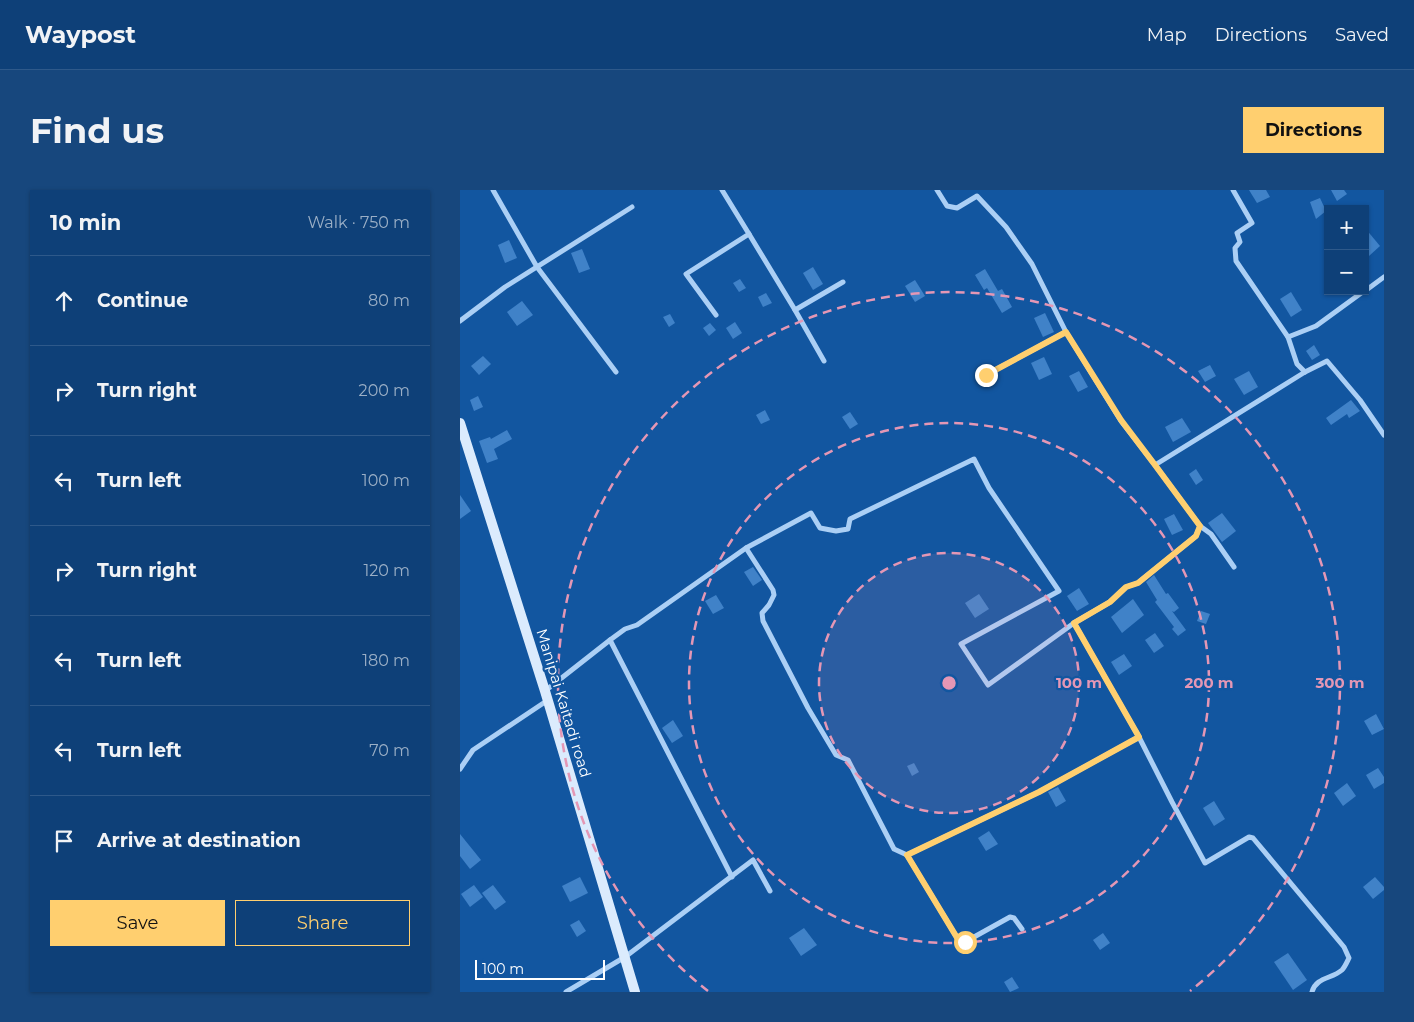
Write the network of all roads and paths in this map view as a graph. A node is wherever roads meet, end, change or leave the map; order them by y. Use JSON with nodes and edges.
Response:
{"nodes":[{"id":1,"x":492,"y":190,"type":"edge"},
{"id":2,"x":722,"y":190,"type":"edge"},
{"id":3,"x":937,"y":190,"type":"edge"},
{"id":4,"x":1233,"y":190,"type":"edge"},
{"id":5,"x":632,"y":207,"type":"dead end"},
{"id":6,"x":749,"y":234,"type":"junction"},
{"id":7,"x":538,"y":267,"type":"junction"},
{"id":8,"x":1384,"y":277,"type":"edge"},
{"id":9,"x":843,"y":282,"type":"dead end"},
{"id":10,"x":1369,"y":288,"type":"edge"},
{"id":11,"x":1359,"y":295,"type":"edge"},
{"id":12,"x":795,"y":310,"type":"junction"},
{"id":13,"x":716,"y":315,"type":"dead end"},
{"id":14,"x":460,"y":322,"type":"edge"},
{"id":15,"x":1066,"y":332,"type":"junction"},
{"id":16,"x":1288,"y":337,"type":"junction"},
{"id":17,"x":824,"y":361,"type":"dead end"},
{"id":18,"x":616,"y":372,"type":"dead end"},
{"id":19,"x":1305,"y":372,"type":"junction"},
{"id":20,"x":986,"y":375,"type":"dead end"},
{"id":21,"x":460,"y":423,"type":"edge"},
{"id":22,"x":1384,"y":435,"type":"edge"},
{"id":23,"x":1155,"y":465,"type":"junction"},
{"id":24,"x":1200,"y":526,"type":"junction"},
{"id":25,"x":746,"y":548,"type":"junction"},
{"id":26,"x":1234,"y":567,"type":"dead end"},
{"id":27,"x":1074,"y":623,"type":"junction"},
{"id":28,"x":610,"y":640,"type":"junction"},
{"id":29,"x":547,"y":696,"type":"junction"},
{"id":30,"x":1139,"y":737,"type":"junction"},
{"id":31,"x":460,"y":769,"type":"edge"},
{"id":32,"x":907,"y":855,"type":"junction"},
{"id":33,"x":732,"y":876,"type":"junction"},
{"id":34,"x":770,"y":891,"type":"dead end"},
{"id":35,"x":1022,"y":929,"type":"dead end"},
{"id":36,"x":625,"y":957,"type":"junction"},
{"id":37,"x":566,"y":992,"type":"edge"},
{"id":38,"x":635,"y":992,"type":"edge"},
{"id":39,"x":1312,"y":992,"type":"edge"}],
"edges":[{"from":1,"to":7,"type":"street"},
{"from":2,"to":6,"type":"street"},
{"from":3,"to":15,"type":"street"},
{"from":4,"to":16,"type":"street"},
{"from":5,"to":7,"type":"street"},
{"from":6,"to":12,"type":"street"},
{"from":6,"to":13,"type":"street"},
{"from":7,"to":14,"type":"street"},
{"from":7,"to":18,"type":"street"},
{"from":8,"to":10,"type":"street"},
{"from":9,"to":12,"type":"street"},
{"from":11,"to":16,"type":"street"},
{"from":12,"to":17,"type":"street"},
{"from":15,"to":20,"type":"street"},
{"from":15,"to":23,"type":"street"},
{"from":16,"to":19,"type":"street"},
{"from":19,"to":22,"type":"street"},
{"from":19,"to":23,"type":"street"},
{"from":21,"to":29,"type":"main road","name":"Manipai Kaitadi road"},
{"from":23,"to":24,"type":"street"},
{"from":24,"to":26,"type":"street"},
{"from":24,"to":27,"type":"street"},
{"from":25,"to":27,"type":"street"},
{"from":25,"to":28,"type":"street"},
{"from":25,"to":32,"type":"street"},
{"from":27,"to":30,"type":"street"},
{"from":28,"to":29,"type":"street"},
{"from":28,"to":33,"type":"street"},
{"from":29,"to":31,"type":"street"},
{"from":29,"to":36,"type":"main road","name":"Manipai Kaitadi road"},
{"from":30,"to":32,"type":"street"},
{"from":30,"to":39,"type":"street"},
{"from":32,"to":35,"type":"street"},
{"from":33,"to":34,"type":"street"},
{"from":33,"to":36,"type":"street"},
{"from":36,"to":37,"type":"street"},
{"from":36,"to":38,"type":"main road","name":"Manipai Kaitadi road"}]}
